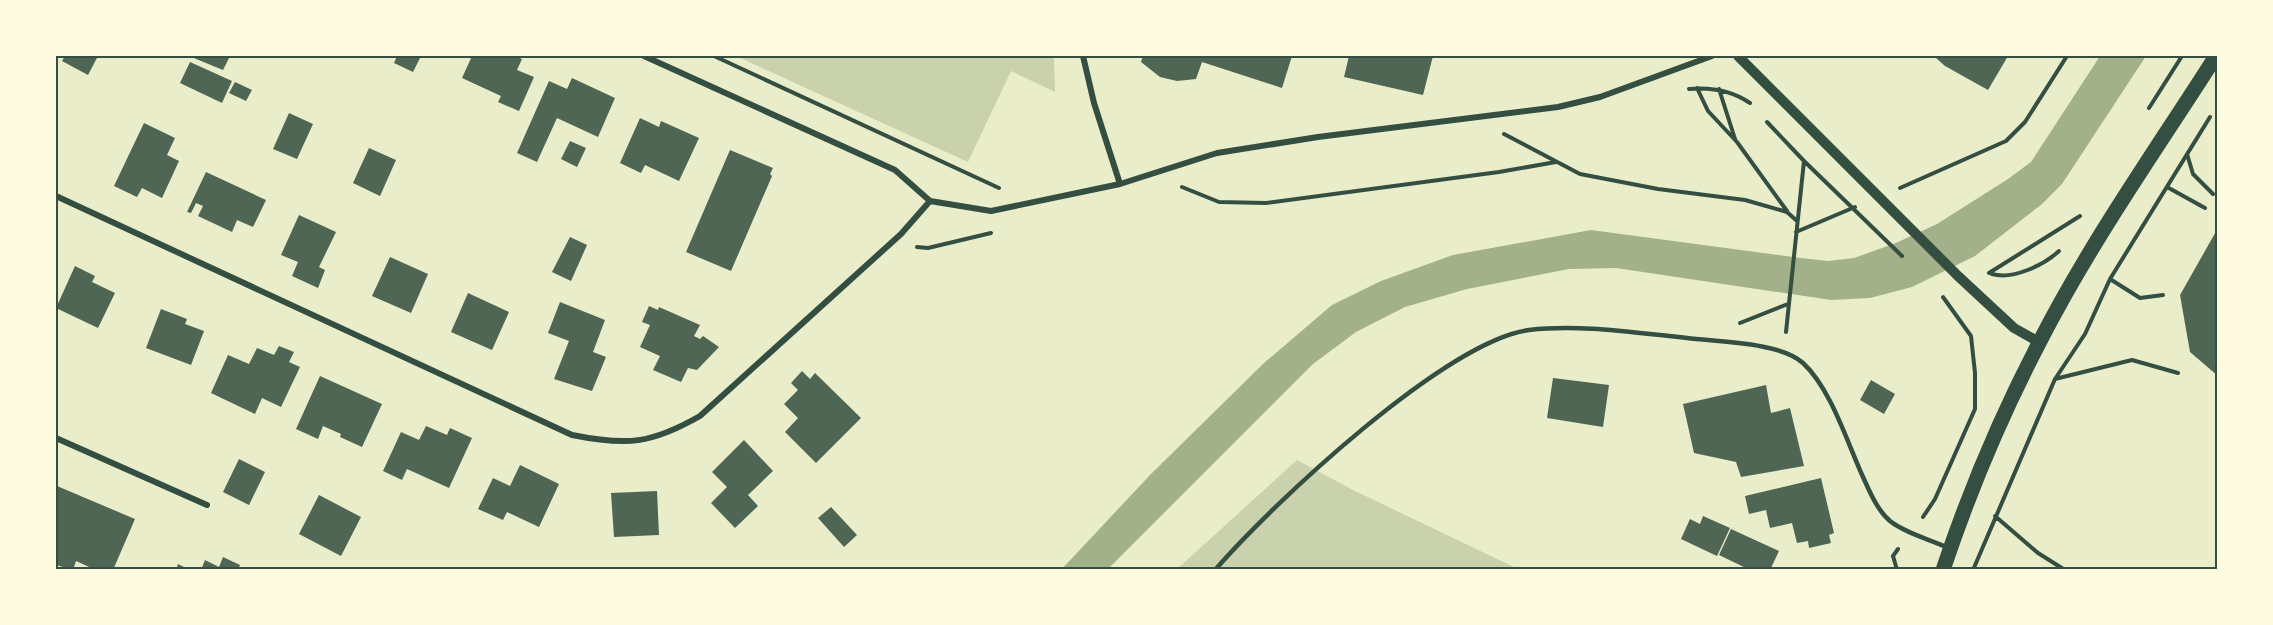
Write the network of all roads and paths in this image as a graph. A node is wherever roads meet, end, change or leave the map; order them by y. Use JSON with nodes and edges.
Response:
{"nodes":[{"id":1,"x":644,"y":56,"type":"edge"},
{"id":2,"x":714,"y":56,"type":"edge"},
{"id":3,"x":1083,"y":56,"type":"edge"},
{"id":4,"x":1712,"y":56,"type":"edge"},
{"id":5,"x":1738,"y":56,"type":"edge"},
{"id":6,"x":2067,"y":56,"type":"edge"},
{"id":7,"x":2182,"y":56,"type":"edge"},
{"id":8,"x":2216,"y":56,"type":"edge"},
{"id":9,"x":1696,"y":88,"type":"junction"},
{"id":10,"x":1685,"y":89,"type":"dead end"},
{"id":11,"x":1719,"y":89,"type":"junction"},
{"id":12,"x":1757,"y":111,"type":"dead end"},
{"id":13,"x":2211,"y":114,"type":"dead end"},
{"id":14,"x":2144,"y":116,"type":"dead end"},
{"id":15,"x":1765,"y":119,"type":"dead end"},
{"id":16,"x":1510,"y":131,"type":"dead end"},
{"id":17,"x":1737,"y":142,"type":"junction"},
{"id":18,"x":2187,"y":154,"type":"junction"},
{"id":19,"x":1804,"y":160,"type":"junction"},
{"id":20,"x":1556,"y":162,"type":"junction"},
{"id":21,"x":1190,"y":182,"type":"dead end"},
{"id":22,"x":1120,"y":184,"type":"junction"},
{"id":23,"x":2167,"y":187,"type":"junction"},
{"id":24,"x":1900,"y":188,"type":"dead end"},
{"id":25,"x":1003,"y":189,"type":"dead end"},
{"id":26,"x":2213,"y":194,"type":"dead end"},
{"id":27,"x":56,"y":196,"type":"edge"},
{"id":28,"x":1876,"y":196,"type":"junction"},
{"id":29,"x":930,"y":201,"type":"junction"},
{"id":30,"x":2087,"y":206,"type":"dead end"},
{"id":31,"x":1852,"y":208,"type":"junction"},
{"id":32,"x":2205,"y":208,"type":"dead end"},
{"id":33,"x":1787,"y":212,"type":"junction"},
{"id":34,"x":2080,"y":216,"type":"junction"},
{"id":35,"x":1798,"y":222,"type":"junction"},
{"id":36,"x":2074,"y":226,"type":"dead end"},
{"id":37,"x":995,"y":232,"type":"dead end"},
{"id":38,"x":1796,"y":232,"type":"junction"},
{"id":39,"x":901,"y":234,"type":"junction"},
{"id":40,"x":2063,"y":244,"type":"dead end"},
{"id":41,"x":1890,"y":245,"type":"dead end"},
{"id":42,"x":1980,"y":265,"type":"dead end"},
{"id":43,"x":1988,"y":273,"type":"junction"},
{"id":44,"x":2110,"y":279,"type":"junction"},
{"id":45,"x":1941,"y":294,"type":"dead end"},
{"id":46,"x":2163,"y":296,"type":"dead end"},
{"id":47,"x":1789,"y":303,"type":"junction"},
{"id":48,"x":1724,"y":342,"type":"junction"},
{"id":49,"x":2039,"y":342,"type":"junction"},
{"id":50,"x":1784,"y":351,"type":"junction"},
{"id":51,"x":2178,"y":373,"type":"dead end"},
{"id":52,"x":2055,"y":379,"type":"junction"},
{"id":53,"x":56,"y":438,"type":"edge"},
{"id":54,"x":207,"y":505,"type":"dead end"},
{"id":55,"x":1995,"y":516,"type":"junction"},
{"id":56,"x":1912,"y":532,"type":"junction"},
{"id":57,"x":1950,"y":549,"type":"junction"},
{"id":58,"x":1215,"y":570,"type":"edge"},
{"id":59,"x":1897,"y":570,"type":"edge"},
{"id":60,"x":1943,"y":570,"type":"edge"},
{"id":61,"x":1973,"y":570,"type":"edge"},
{"id":62,"x":2065,"y":570,"type":"edge"}],
"edges":[{"from":1,"to":29,"type":"street"},
{"from":2,"to":25,"type":"path"},
{"from":3,"to":22,"type":"street"},
{"from":4,"to":22,"type":"street"},
{"from":5,"to":28,"type":"street"},
{"from":6,"to":24,"type":"path"},
{"from":7,"to":14,"type":"path"},
{"from":8,"to":49,"type":"main road"},
{"from":9,"to":10,"type":"path"},
{"from":9,"to":11,"type":"path"},
{"from":9,"to":17,"type":"path"},
{"from":11,"to":12,"type":"path"},
{"from":11,"to":17,"type":"path"},
{"from":13,"to":18,"type":"path"},
{"from":15,"to":19,"type":"path"},
{"from":16,"to":20,"type":"path"},
{"from":17,"to":33,"type":"path"},
{"from":18,"to":23,"type":"path"},
{"from":18,"to":26,"type":"path"},
{"from":19,"to":31,"type":"path"},
{"from":19,"to":35,"type":"path"},
{"from":20,"to":21,"type":"path"},
{"from":20,"to":33,"type":"path"},
{"from":22,"to":29,"type":"street"},
{"from":23,"to":32,"type":"path"},
{"from":23,"to":44,"type":"path"},
{"from":27,"to":39,"type":"street"},
{"from":28,"to":31,"type":"path"},
{"from":28,"to":49,"type":"street"},
{"from":29,"to":39,"type":"street"},
{"from":30,"to":34,"type":"path"},
{"from":31,"to":38,"type":"path"},
{"from":31,"to":41,"type":"path"},
{"from":33,"to":35,"type":"path"},
{"from":34,"to":36,"type":"path"},
{"from":34,"to":43,"type":"path"},
{"from":35,"to":38,"type":"path"},
{"from":37,"to":39,"type":"path"},
{"from":38,"to":47,"type":"path"},
{"from":40,"to":43,"type":"path"},
{"from":42,"to":43,"type":"path"},
{"from":44,"to":46,"type":"path"},
{"from":44,"to":52,"type":"path"},
{"from":45,"to":56,"type":"path"},
{"from":47,"to":48,"type":"path"},
{"from":47,"to":50,"type":"path"},
{"from":48,"to":50,"type":"lane"},
{"from":48,"to":58,"type":"lane"},
{"from":49,"to":57,"type":"main road"},
{"from":50,"to":56,"type":"lane"},
{"from":51,"to":52,"type":"path"},
{"from":52,"to":55,"type":"path"},
{"from":53,"to":54,"type":"street"},
{"from":55,"to":61,"type":"path"},
{"from":55,"to":62,"type":"path"},
{"from":56,"to":57,"type":"lane"},
{"from":56,"to":59,"type":"path"},
{"from":57,"to":60,"type":"main road"}]}
